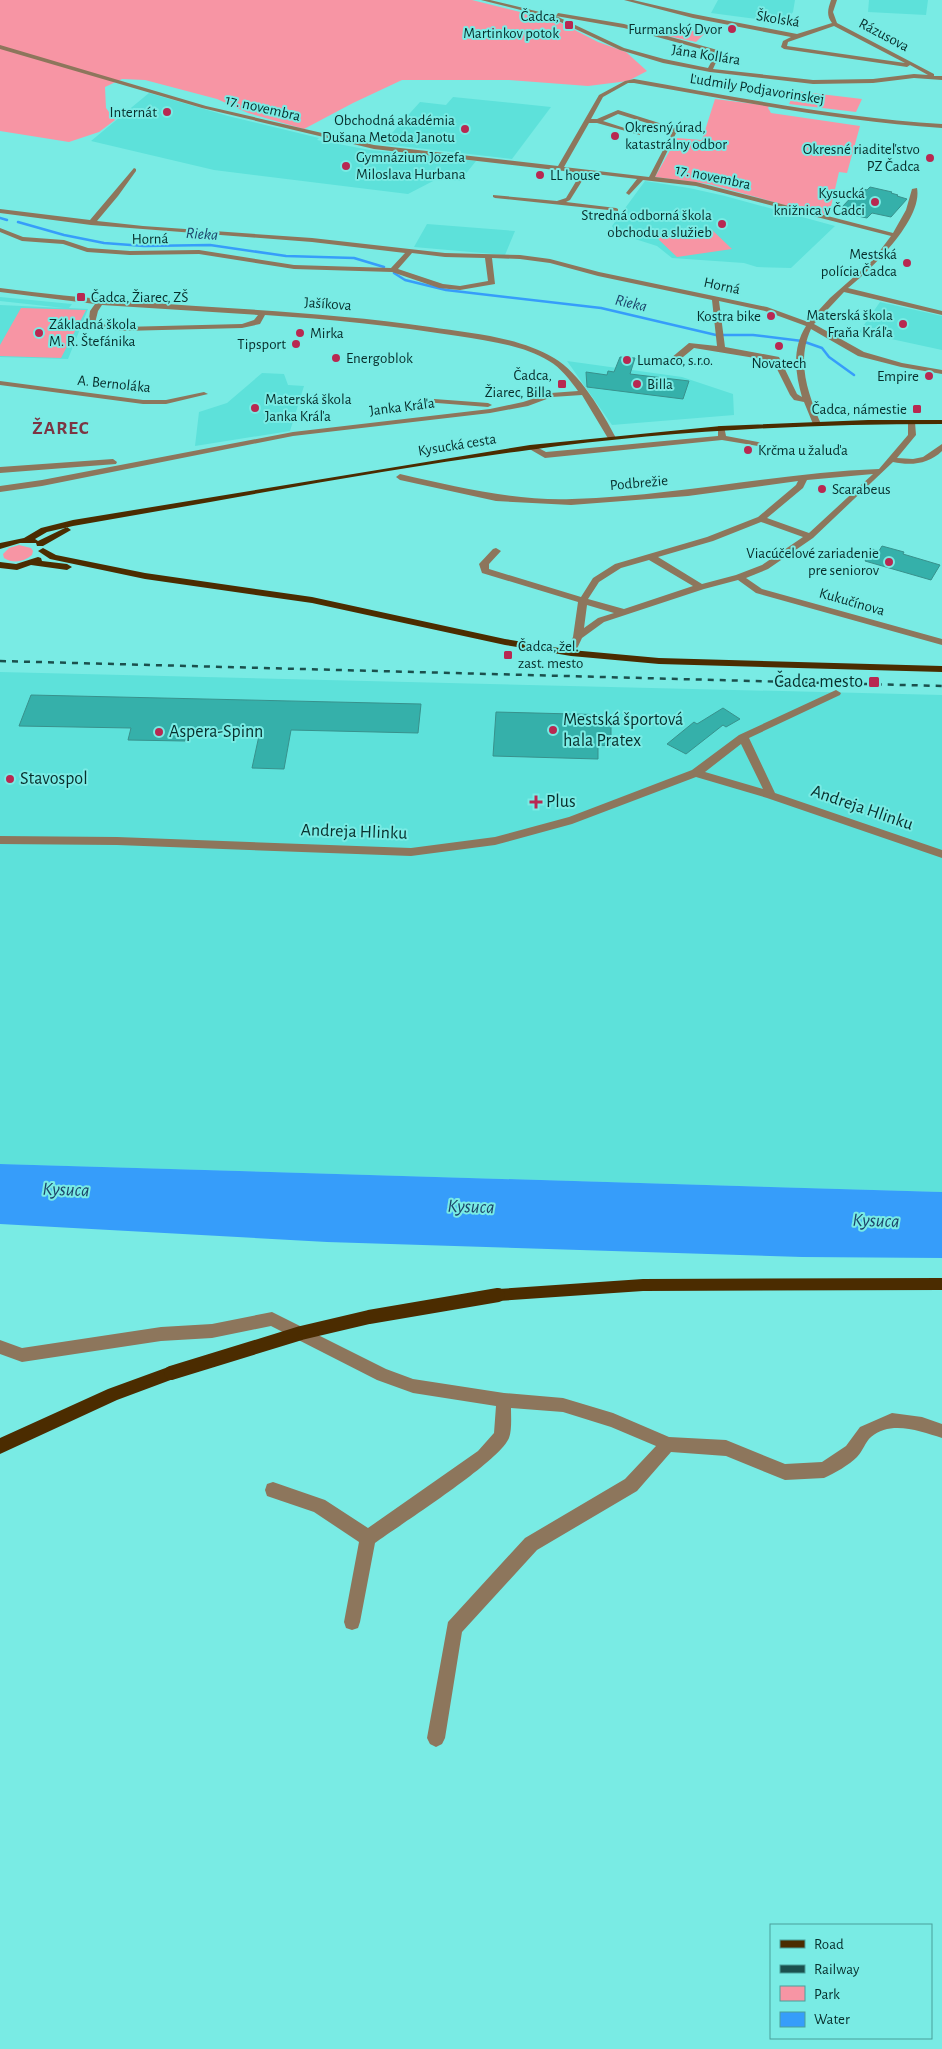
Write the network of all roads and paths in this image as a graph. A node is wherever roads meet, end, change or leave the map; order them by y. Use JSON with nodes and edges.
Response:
{"nodes":[{"id":1,"x":484,"y":0,"type":"edge"},
{"id":2,"x":628,"y":0,"type":"edge"},
{"id":3,"x":834,"y":0,"type":"edge"},
{"id":4,"x":554,"y":17,"type":"junction"},
{"id":5,"x":834,"y":24,"type":"junction"},
{"id":6,"x":797,"y":36,"type":"junction"},
{"id":7,"x":0,"y":47,"type":"edge"},
{"id":8,"x":914,"y":65,"type":"junction"},
{"id":9,"x":710,"y":70,"type":"junction"},
{"id":10,"x":934,"y":77,"type":"junction"},
{"id":11,"x":942,"y":78,"type":"edge"},
{"id":12,"x":942,"y":86,"type":"edge"},
{"id":13,"x":588,"y":121,"type":"junction"},
{"id":14,"x":598,"y":121,"type":"junction"},
{"id":15,"x":942,"y":126,"type":"edge"},
{"id":16,"x":638,"y":134,"type":"dead end"},
{"id":17,"x":561,"y":168,"type":"junction"},
{"id":18,"x":134,"y":170,"type":"dead end"},
{"id":19,"x":586,"y":170,"type":"junction"},
{"id":20,"x":642,"y":177,"type":"junction"},
{"id":21,"x":651,"y":178,"type":"junction"},
{"id":22,"x":915,"y":189,"type":"dead end"},
{"id":23,"x":629,"y":193,"type":"dead end"},
{"id":24,"x":495,"y":196,"type":"dead end"},
{"id":25,"x":560,"y":202,"type":"junction"},
{"id":26,"x":616,"y":210,"type":"dead end"},
{"id":27,"x":0,"y":212,"type":"edge"},
{"id":28,"x":28,"y":216,"type":"junction"},
{"id":29,"x":91,"y":223,"type":"junction"},
{"id":30,"x":0,"y":225,"type":"edge"},
{"id":31,"x":0,"y":230,"type":"edge"},
{"id":32,"x":895,"y":235,"type":"junction"},
{"id":33,"x":410,"y":251,"type":"junction"},
{"id":34,"x":488,"y":256,"type":"junction"},
{"id":35,"x":393,"y":270,"type":"junction"},
{"id":36,"x":843,"y":289,"type":"junction"},
{"id":37,"x":0,"y":290,"type":"edge"},
{"id":38,"x":715,"y":298,"type":"junction"},
{"id":39,"x":99,"y":303,"type":"junction"},
{"id":40,"x":263,"y":313,"type":"junction"},
{"id":41,"x":942,"y":313,"type":"edge"},
{"id":42,"x":288,"y":315,"type":"junction"},
{"id":43,"x":257,"y":322,"type":"junction"},
{"id":44,"x":810,"y":325,"type":"junction"},
{"id":45,"x":721,"y":349,"type":"junction"},
{"id":46,"x":674,"y":360,"type":"dead end"},
{"id":47,"x":942,"y":372,"type":"edge"},
{"id":48,"x":0,"y":383,"type":"edge"},
{"id":49,"x":21,"y":386,"type":"junction"},
{"id":50,"x":0,"y":389,"type":"edge"},
{"id":51,"x":582,"y":393,"type":"junction"},
{"id":52,"x":204,"y":394,"type":"dead end"},
{"id":53,"x":807,"y":400,"type":"junction"},
{"id":54,"x":437,"y":401,"type":"dead end"},
{"id":55,"x":508,"y":407,"type":"junction"},
{"id":56,"x":911,"y":422,"type":"junction"},
{"id":57,"x":942,"y":422,"type":"edge"},
{"id":58,"x":817,"y":424,"type":"junction"},
{"id":59,"x":721,"y":428,"type":"junction"},
{"id":60,"x":612,"y":438,"type":"junction"},
{"id":61,"x":722,"y":438,"type":"junction"},
{"id":62,"x":758,"y":444,"type":"dead end"},
{"id":63,"x":942,"y":446,"type":"edge"},
{"id":64,"x":530,"y":447,"type":"junction"},
{"id":65,"x":166,"y":458,"type":"junction"},
{"id":66,"x":892,"y":459,"type":"junction"},
{"id":67,"x":0,"y":470,"type":"edge"},
{"id":68,"x":881,"y":471,"type":"junction"},
{"id":69,"x":400,"y":478,"type":"dead end"},
{"id":70,"x":804,"y":478,"type":"junction"},
{"id":71,"x":0,"y":490,"type":"edge"},
{"id":72,"x":103,"y":519,"type":"junction"},
{"id":73,"x":761,"y":519,"type":"junction"},
{"id":74,"x":810,"y":536,"type":"junction"},
{"id":75,"x":26,"y":540,"type":"junction"},
{"id":76,"x":0,"y":546,"type":"edge"},
{"id":77,"x":41,"y":548,"type":"junction"},
{"id":78,"x":496,"y":551,"type":"dead end"},
{"id":79,"x":650,"y":556,"type":"junction"},
{"id":80,"x":32,"y":563,"type":"junction"},
{"id":81,"x":0,"y":565,"type":"edge"},
{"id":82,"x":124,"y":573,"type":"junction"},
{"id":83,"x":739,"y":577,"type":"junction"},
{"id":84,"x":701,"y":588,"type":"junction"},
{"id":85,"x":583,"y":600,"type":"junction"},
{"id":86,"x":622,"y":612,"type":"junction"},
{"id":87,"x":578,"y":637,"type":"junction"},
{"id":88,"x":942,"y":642,"type":"edge"},
{"id":89,"x":571,"y":653,"type":"junction"},
{"id":90,"x":942,"y":669,"type":"edge"},
{"id":91,"x":836,"y":693,"type":"dead end"},
{"id":92,"x":743,"y":737,"type":"junction"},
{"id":93,"x":696,"y":773,"type":"junction"},
{"id":94,"x":772,"y":795,"type":"junction"},
{"id":95,"x":0,"y":840,"type":"edge"},
{"id":96,"x":942,"y":854,"type":"edge"},
{"id":97,"x":942,"y":1284,"type":"edge"},
{"id":98,"x":0,"y":1347,"type":"edge"},
{"id":99,"x":504,"y":1400,"type":"junction"},
{"id":100,"x":942,"y":1431,"type":"edge"},
{"id":101,"x":668,"y":1444,"type":"junction"},
{"id":102,"x":0,"y":1446,"type":"edge"},
{"id":103,"x":273,"y":1490,"type":"dead end"},
{"id":104,"x":368,"y":1538,"type":"junction"},
{"id":105,"x":352,"y":1622,"type":"dead end"},
{"id":106,"x":436,"y":1738,"type":"dead end"}],
"edges":[{"from":1,"to":4,"type":"street","name":"Jána Kollára"},
{"from":2,"to":6,"type":"street","name":"Školská"},
{"from":3,"to":5,"type":"street","name":"Rázusova"},
{"from":4,"to":9,"type":"street","name":"Jána Kollára"},
{"from":4,"to":9,"type":"street"},
{"from":5,"to":6,"type":"street","name":"Školská"},
{"from":5,"to":8,"type":"street","name":"Rázusova"},
{"from":6,"to":8,"type":"street"},
{"from":7,"to":17,"type":"street","name":"17. novembra"},
{"from":8,"to":10,"type":"street","name":"Rázusova"},
{"from":9,"to":10,"type":"street","name":"Jána Kollára"},
{"from":10,"to":11,"type":"street","name":"Jána Kollára"},
{"from":10,"to":12,"type":"street","name":"Rázusova"},
{"from":13,"to":14,"type":"street"},
{"from":13,"to":15,"type":"street","name":"Ľudmily Podjavorinskej"},
{"from":13,"to":17,"type":"street","name":"Ľudmily Podjavorinskej"},
{"from":14,"to":16,"type":"street"},
{"from":14,"to":21,"type":"street"},
{"from":17,"to":19,"type":"street","name":"17. novembra"},
{"from":18,"to":29,"type":"street"},
{"from":19,"to":20,"type":"street","name":"17. novembra"},
{"from":19,"to":25,"type":"street"},
{"from":20,"to":21,"type":"street","name":"17. novembra"},
{"from":20,"to":23,"type":"street"},
{"from":21,"to":32,"type":"street","name":"17. novembra"},
{"from":22,"to":32,"type":"street"},
{"from":24,"to":25,"type":"street"},
{"from":25,"to":26,"type":"street"},
{"from":27,"to":28,"type":"street","name":"Horná"},
{"from":28,"to":29,"type":"street","name":"Horná"},
{"from":28,"to":30,"type":"street","name":"Horná"},
{"from":29,"to":33,"type":"street","name":"Horná"},
{"from":31,"to":35,"type":"street","name":"Horná"},
{"from":32,"to":36,"type":"street"},
{"from":33,"to":34,"type":"street","name":"Horná"},
{"from":33,"to":35,"type":"street"},
{"from":34,"to":35,"type":"street","name":"Horná"},
{"from":34,"to":38,"type":"street","name":"Horná"},
{"from":36,"to":41,"type":"street"},
{"from":36,"to":44,"type":"street"},
{"from":37,"to":39,"type":"street","name":"Jašíkova"},
{"from":38,"to":44,"type":"street","name":"Horná"},
{"from":38,"to":45,"type":"street"},
{"from":39,"to":40,"type":"street","name":"Jašíkova"},
{"from":39,"to":43,"type":"street"},
{"from":40,"to":42,"type":"street","name":"Jašíkova"},
{"from":40,"to":43,"type":"street"},
{"from":42,"to":43,"type":"street"},
{"from":42,"to":51,"type":"street","name":"Jašíkova"},
{"from":44,"to":47,"type":"street","name":"Horná"},
{"from":44,"to":53,"type":"street"},
{"from":45,"to":46,"type":"street"},
{"from":45,"to":53,"type":"street"},
{"from":48,"to":49,"type":"street","name":"A. Bernoláka"},
{"from":49,"to":50,"type":"street","name":"A. Bernoláka"},
{"from":49,"to":52,"type":"street","name":"A. Bernoláka"},
{"from":51,"to":55,"type":"street","name":"Janka Kráľa"},
{"from":51,"to":60,"type":"street","name":"Jašíkova"},
{"from":53,"to":58,"type":"street"},
{"from":54,"to":55,"type":"street"},
{"from":55,"to":65,"type":"street","name":"Janka Kráľa"},
{"from":56,"to":57,"type":"main road","name":"Kysucká cesta"},
{"from":56,"to":58,"type":"main road","name":"Kysucká cesta"},
{"from":56,"to":66,"type":"street"},
{"from":58,"to":59,"type":"main road","name":"Kysucká cesta"},
{"from":59,"to":60,"type":"main road","name":"Kysucká cesta"},
{"from":59,"to":61,"type":"street"},
{"from":60,"to":64,"type":"main road","name":"Kysucká cesta"},
{"from":61,"to":62,"type":"street"},
{"from":61,"to":64,"type":"street"},
{"from":63,"to":66,"type":"street"},
{"from":64,"to":72,"type":"main road","name":"Kysucká cesta"},
{"from":65,"to":67,"type":"street","name":"Janka Kráľa"},
{"from":65,"to":71,"type":"street","name":"Janka Kráľa"},
{"from":66,"to":68,"type":"street"},
{"from":68,"to":70,"type":"street","name":"Podbrežie"},
{"from":68,"to":74,"type":"street"},
{"from":69,"to":70,"type":"street","name":"Podbrežie"},
{"from":70,"to":73,"type":"street"},
{"from":72,"to":75,"type":"main road","name":"Kysucká cesta"},
{"from":72,"to":77,"type":"main road","name":"Kysucká cesta"},
{"from":73,"to":74,"type":"street"},
{"from":73,"to":79,"type":"street"},
{"from":74,"to":83,"type":"street"},
{"from":75,"to":76,"type":"main road","name":"Kysucká cesta"},
{"from":75,"to":77,"type":"main road","name":"Kysucká cesta"},
{"from":77,"to":80,"type":"main road","name":"Kysucká cesta"},
{"from":77,"to":82,"type":"main road"},
{"from":78,"to":85,"type":"street"},
{"from":79,"to":84,"type":"street"},
{"from":79,"to":85,"type":"street"},
{"from":80,"to":81,"type":"main road"},
{"from":80,"to":82,"type":"main road"},
{"from":82,"to":89,"type":"main road"},
{"from":83,"to":84,"type":"street"},
{"from":83,"to":88,"type":"street","name":"Kukučínova"},
{"from":84,"to":86,"type":"street"},
{"from":85,"to":86,"type":"street"},
{"from":85,"to":87,"type":"street"},
{"from":86,"to":87,"type":"street"},
{"from":87,"to":89,"type":"street"},
{"from":89,"to":90,"type":"main road"},
{"from":91,"to":92,"type":"street","name":"Andreja Hlinku"},
{"from":92,"to":93,"type":"street","name":"Andreja Hlinku"},
{"from":92,"to":94,"type":"street"},
{"from":93,"to":94,"type":"street","name":"Andreja Hlinku"},
{"from":93,"to":95,"type":"street","name":"Andreja Hlinku"},
{"from":94,"to":96,"type":"street","name":"Andreja Hlinku"},
{"from":97,"to":102,"type":"main road","bridge":true},
{"from":98,"to":99,"type":"street"},
{"from":99,"to":101,"type":"street"},
{"from":99,"to":104,"type":"street"},
{"from":100,"to":101,"type":"street"},
{"from":101,"to":106,"type":"street"},
{"from":103,"to":104,"type":"street"},
{"from":104,"to":105,"type":"street"}]}
